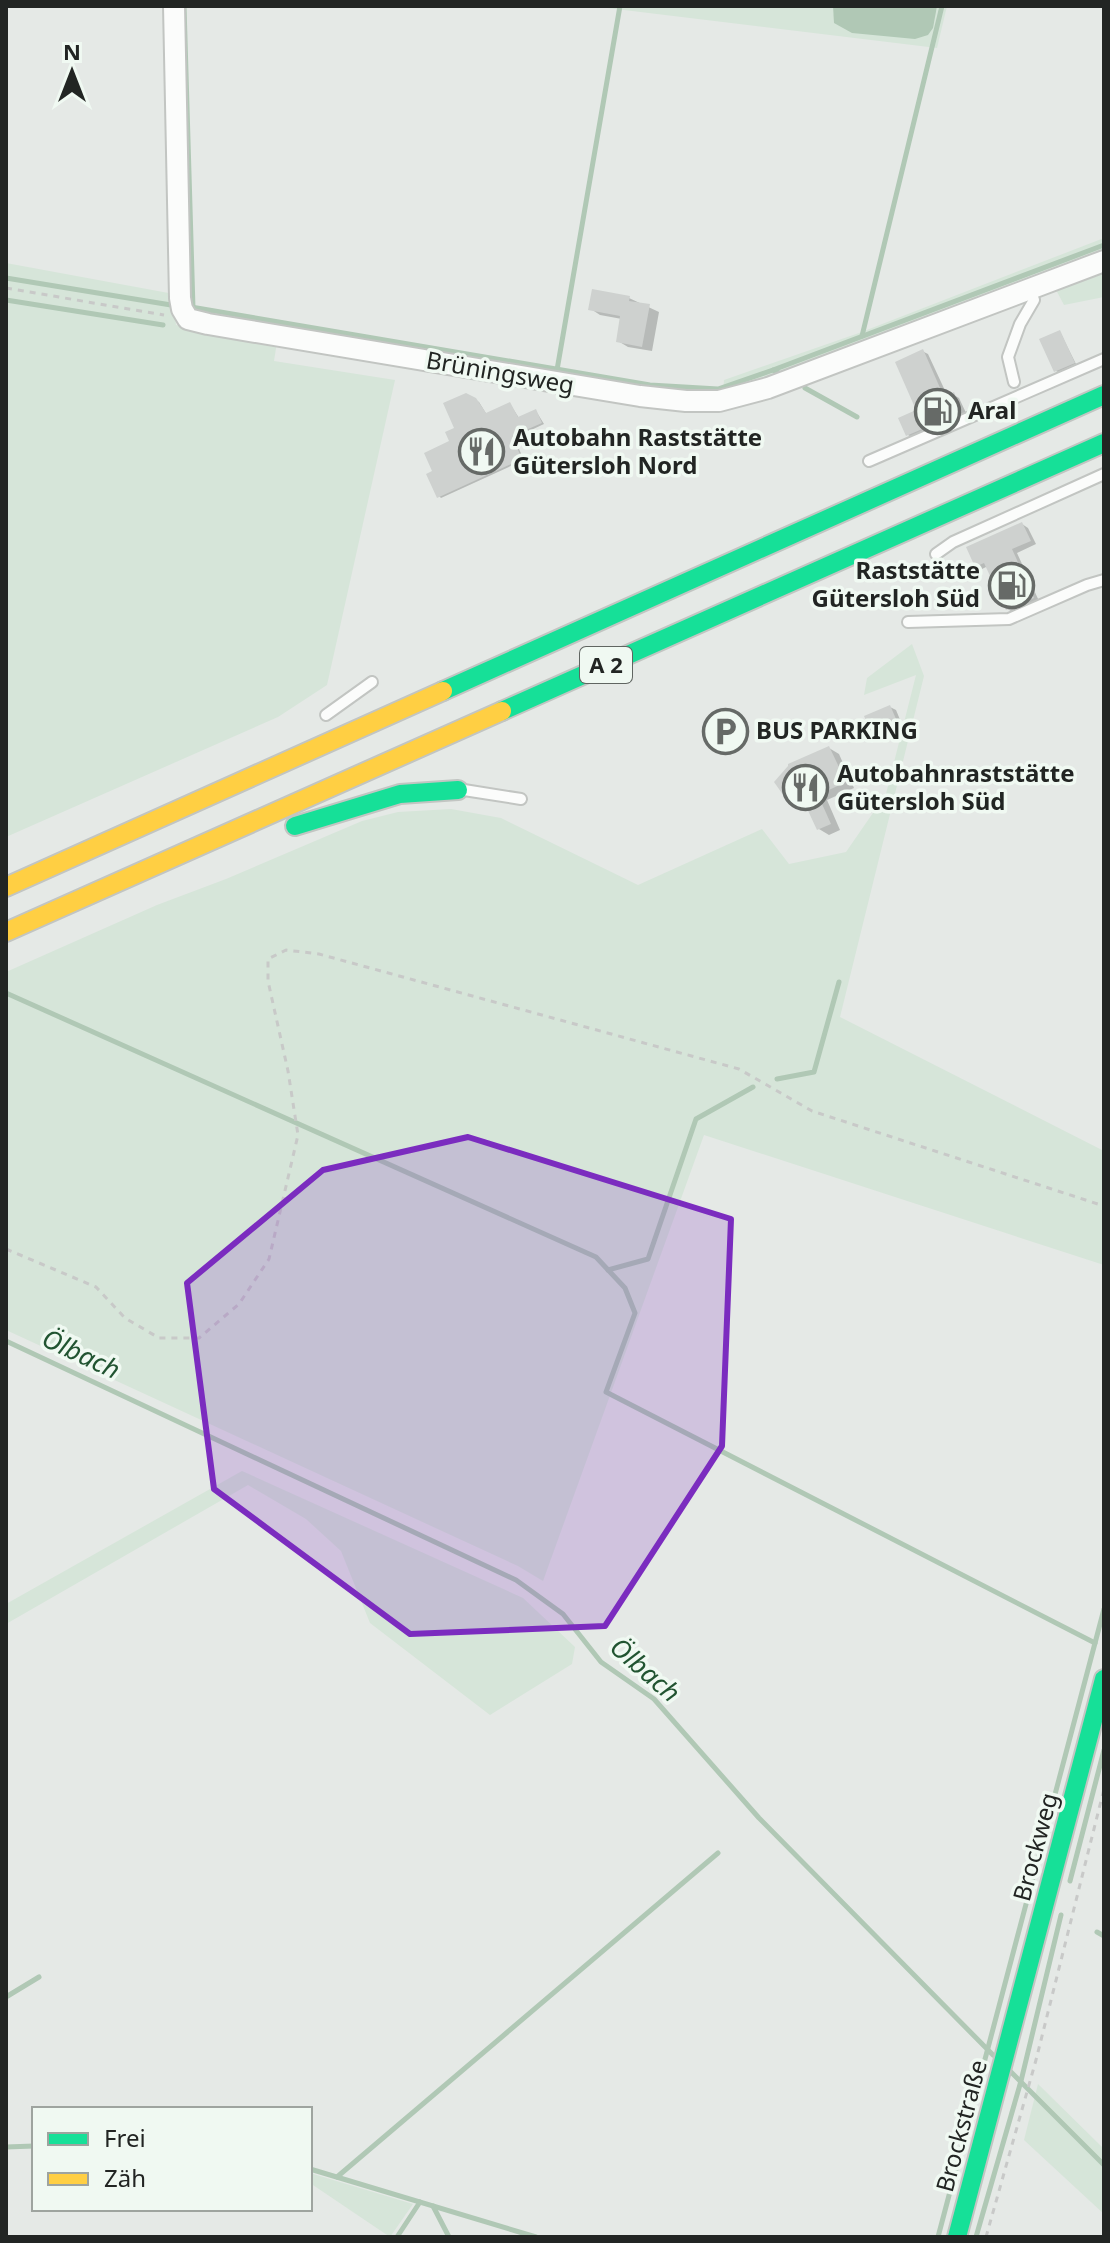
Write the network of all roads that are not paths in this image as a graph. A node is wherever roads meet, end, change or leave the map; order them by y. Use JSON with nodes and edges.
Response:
{"nodes":[{"id":1,"x":174,"y":6,"type":"edge"},
{"id":2,"x":1104,"y":261,"type":"edge"},
{"id":3,"x":1030,"y":289,"type":"junction"},
{"id":4,"x":1104,"y":359,"type":"edge"},
{"id":5,"x":1014,"y":382,"type":"dead end"},
{"id":6,"x":1104,"y":395,"type":"edge"},
{"id":7,"x":1104,"y":443,"type":"edge"},
{"id":8,"x":869,"y":461,"type":"dead end"},
{"id":9,"x":1104,"y":474,"type":"edge"},
{"id":10,"x":936,"y":554,"type":"dead end"},
{"id":11,"x":1104,"y":580,"type":"edge"},
{"id":12,"x":908,"y":622,"type":"dead end"},
{"id":13,"x":372,"y":682,"type":"dead end"},
{"id":14,"x":326,"y":715,"type":"joint"},
{"id":15,"x":305,"y":729,"type":"dead end"},
{"id":16,"x":510,"y":788,"type":"dead end"},
{"id":17,"x":464,"y":790,"type":"junction"},
{"id":18,"x":172,"y":793,"type":"dead end"},
{"id":19,"x":521,"y":799,"type":"dead end"},
{"id":20,"x":283,"y":831,"type":"dead end"},
{"id":21,"x":245,"y":845,"type":"dead end"},
{"id":22,"x":90,"y":849,"type":"junction"},
{"id":23,"x":6,"y":887,"type":"edge"},
{"id":24,"x":108,"y":887,"type":"junction"},
{"id":25,"x":6,"y":932,"type":"edge"},
{"id":26,"x":1104,"y":1679,"type":"edge"},
{"id":27,"x":1013,"y":2028,"type":"joint"},
{"id":28,"x":957,"y":2237,"type":"edge"}],
"edges":[{"from":1,"to":3,"type":"street","name":"Brüningsweg"},
{"from":2,"to":3,"type":"street","name":"Brüningsweg"},
{"from":3,"to":5,"type":"lane"},
{"from":4,"to":8,"type":"lane"},
{"from":6,"to":22,"type":"main road","number":"A 2"},
{"from":7,"to":24,"type":"main road","number":"A 2"},
{"from":9,"to":10,"type":"lane"},
{"from":11,"to":12,"type":"lane"},
{"from":13,"to":14,"type":"lane"},
{"from":14,"to":15,"type":"main road"},
{"from":16,"to":17,"type":"lane"},
{"from":17,"to":19,"type":"lane"},
{"from":17,"to":20,"type":"main road"},
{"from":18,"to":22,"type":"main road"},
{"from":21,"to":24,"type":"main road"},
{"from":22,"to":23,"type":"main road","number":"A 2"},
{"from":24,"to":25,"type":"main road","number":"A 2"},
{"from":26,"to":27,"type":"main road","name":"Brockweg"},
{"from":27,"to":28,"type":"main road","name":"Brockstraße"}]}
